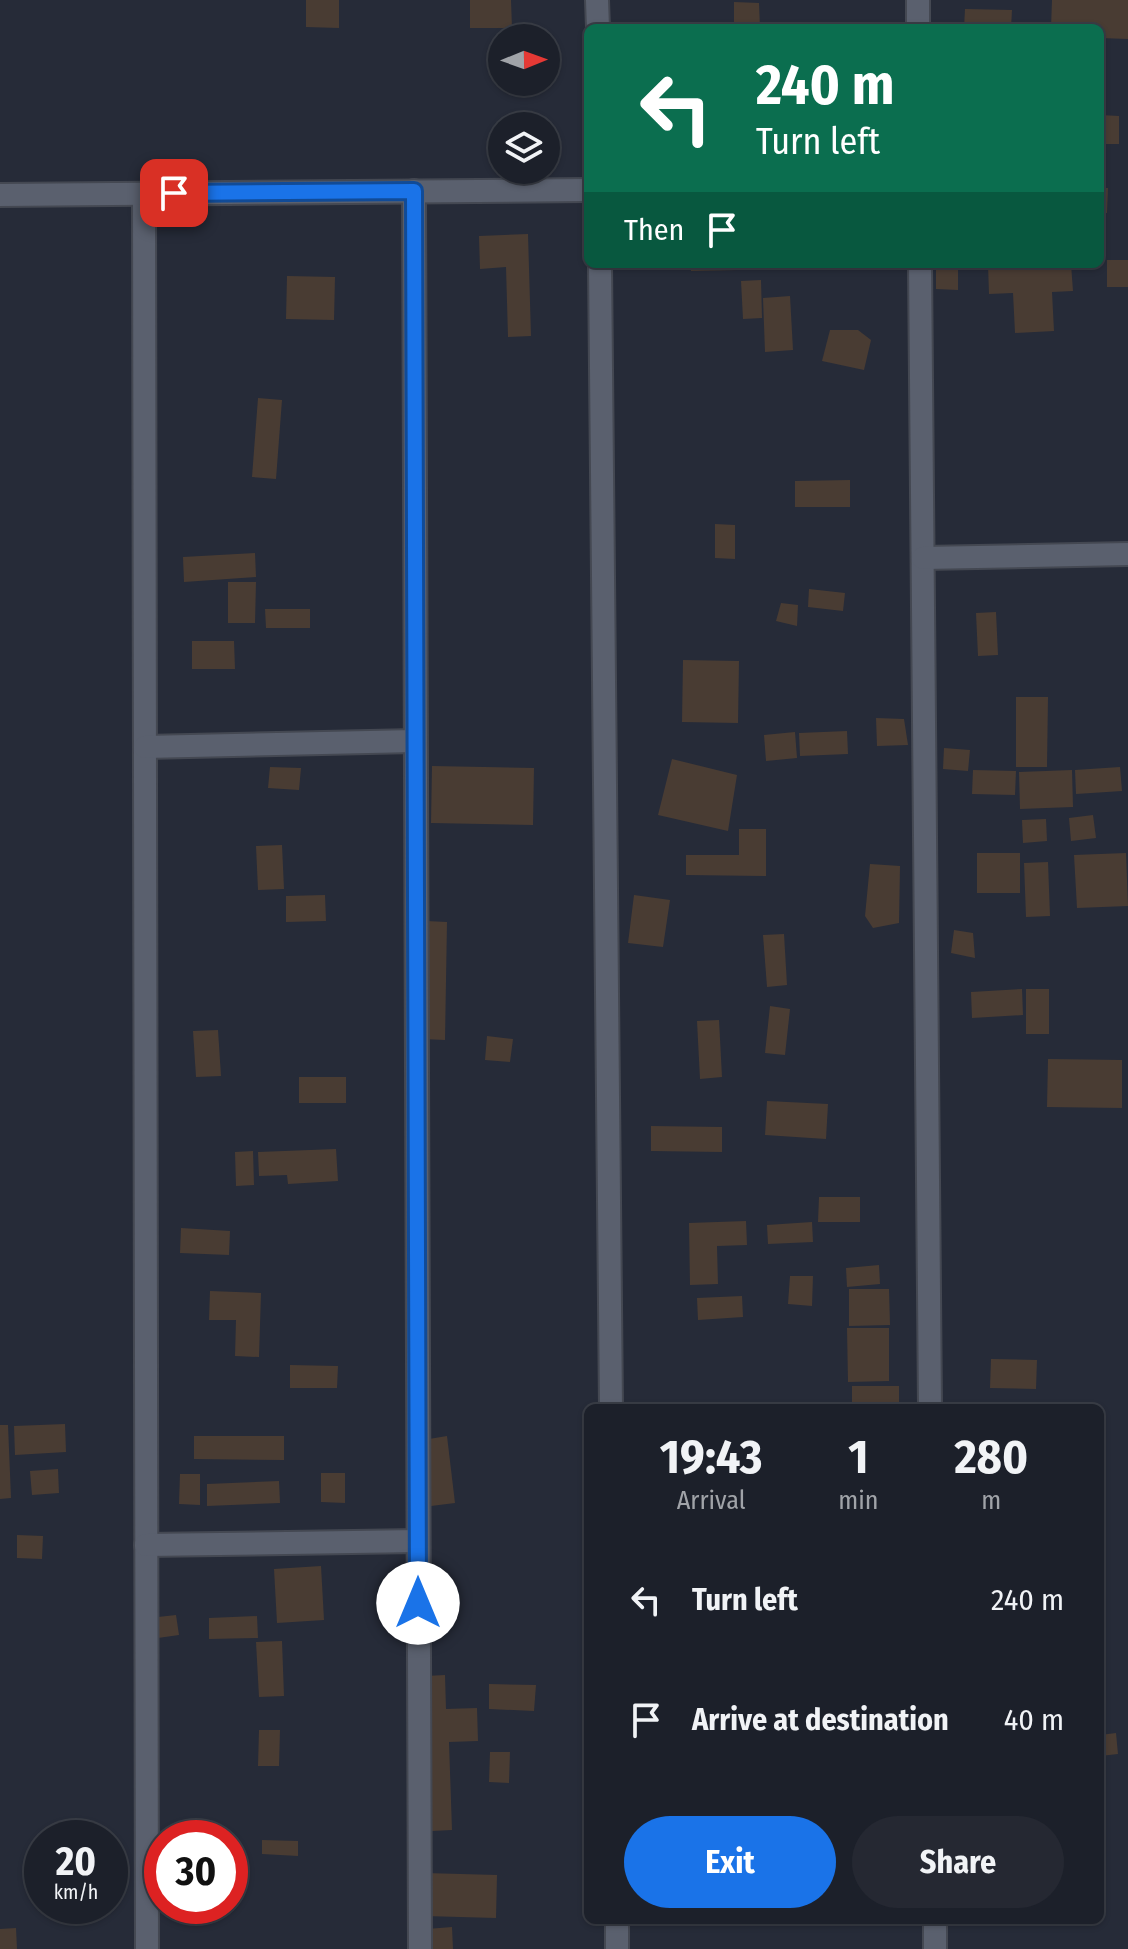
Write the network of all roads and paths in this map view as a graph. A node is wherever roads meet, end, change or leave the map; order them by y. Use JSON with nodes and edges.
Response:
{"nodes":[{"id":1,"x":597,"y":0,"type":"edge"},
{"id":2,"x":918,"y":0,"type":"edge"},
{"id":3,"x":598,"y":24,"type":"edge"},
{"id":4,"x":918,"y":24,"type":"edge"},
{"id":5,"x":584,"y":190,"type":"edge"},
{"id":6,"x":414,"y":191,"type":"junction"},
{"id":7,"x":144,"y":194,"type":"junction"},
{"id":8,"x":0,"y":195,"type":"edge"},
{"id":9,"x":600,"y":268,"type":"edge"},
{"id":10,"x":920,"y":268,"type":"edge"},
{"id":11,"x":1128,"y":554,"type":"edge"},
{"id":12,"x":923,"y":558,"type":"junction"},
{"id":13,"x":415,"y":741,"type":"junction"},
{"id":14,"x":145,"y":747,"type":"junction"},
{"id":15,"x":611,"y":1404,"type":"edge"},
{"id":16,"x":930,"y":1404,"type":"edge"},
{"id":17,"x":418,"y":1541,"type":"junction"},
{"id":18,"x":146,"y":1545,"type":"junction"},
{"id":19,"x":617,"y":1924,"type":"edge"},
{"id":20,"x":935,"y":1924,"type":"edge"},
{"id":21,"x":147,"y":1949,"type":"edge"},
{"id":22,"x":420,"y":1949,"type":"edge"},
{"id":23,"x":617,"y":1949,"type":"edge"},
{"id":24,"x":935,"y":1949,"type":"edge"}],
"edges":[{"from":1,"to":3,"type":"street"},
{"from":2,"to":4,"type":"street"},
{"from":5,"to":6,"type":"street"},
{"from":6,"to":7,"type":"street"},
{"from":6,"to":13,"type":"street"},
{"from":7,"to":8,"type":"street"},
{"from":7,"to":14,"type":"street"},
{"from":9,"to":15,"type":"street"},
{"from":10,"to":12,"type":"street"},
{"from":11,"to":12,"type":"street"},
{"from":12,"to":16,"type":"street"},
{"from":13,"to":14,"type":"street"},
{"from":13,"to":17,"type":"street"},
{"from":14,"to":18,"type":"street"},
{"from":17,"to":18,"type":"street"},
{"from":17,"to":22,"type":"street"},
{"from":18,"to":21,"type":"street"},
{"from":19,"to":23,"type":"street"},
{"from":20,"to":24,"type":"street"}]}
